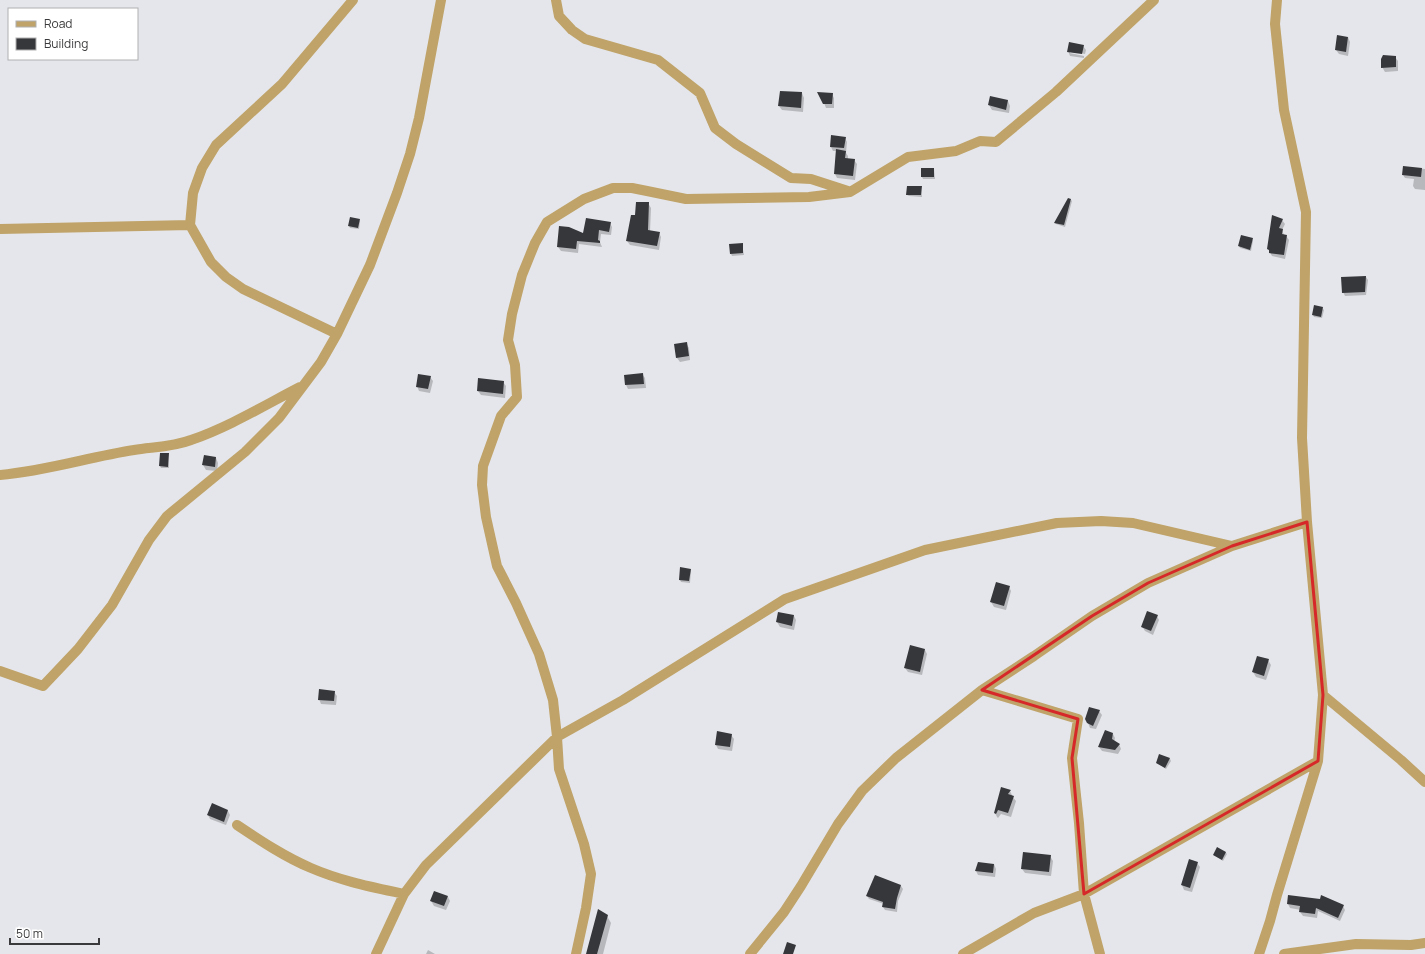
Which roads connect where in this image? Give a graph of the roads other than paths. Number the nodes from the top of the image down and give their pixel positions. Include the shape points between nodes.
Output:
1 (353, 0) edge
2 (441, 0) edge
3 (556, 0) edge
4 (1154, 0) edge
5 (1277, 0) edge
6 (850, 192) junction
7 (190, 225) junction
8 (0, 229) edge
9 (337, 334) junction
10 (303, 385) junction
11 (0, 475) edge
12 (1307, 522) junction
13 (1232, 546) junction
14 (0, 671) edge
15 (982, 690) junction
16 (1323, 695) junction
17 (558, 737) junction
18 (1318, 761) junction
19 (1425, 782) edge
20 (237, 825) dead end
21 (404, 894) junction
22 (1084, 894) junction
23 (1425, 943) edge
24 (376, 954) edge
25 (576, 954) edge
26 (750, 954) edge
27 (962, 954) edge
28 (1100, 954) edge
29 (1259, 954) edge
30 (1284, 954) edge

1 - 7 street via 282,84 216,145 202,168 193,193
2 - 9 street via 410,154 370,265
3 - 6 street via 559,16 585,39 658,60 700,93 714,128 736,144 791,178 811,179
4 - 6 street via 1056,92 996,142 980,141 956,151 908,157
5 - 12 street via 1275,24 1284,110 1306,212 1302,438
6 - 17 street via 809,197 686,199 632,188 613,188 584,199 547,222 535,243 516,294 508,340 515,365 517,397 501,416 483,466 482,485 497,566 539,654 553,700
7 - 8 street
7 - 9 street via 211,262 242,289
9 - 10 street
10 - 11 street via 190,441
10 - 14 street via 279,418 245,452 167,516 149,540 112,605 78,649 43,686
12 - 13 street
12 - 16 street
13 - 15 street via 1148,583 1092,616
13 - 17 street via 1133,523 1101,521 1056,523 925,550 785,599 623,700
15 - 22 street via 1078,719 1072,758
15 - 26 street via 896,758 862,791 838,824 784,912
16 - 18 street
16 - 19 street
17 - 21 street via 426,865
17 - 25 street via 559,769 584,844 591,874
18 - 22 street
18 - 29 street
20 - 21 street via 269,847 311,868 356,884
21 - 24 street
22 - 27 street via 1034,913
22 - 28 street
23 - 30 street via 1356,944

